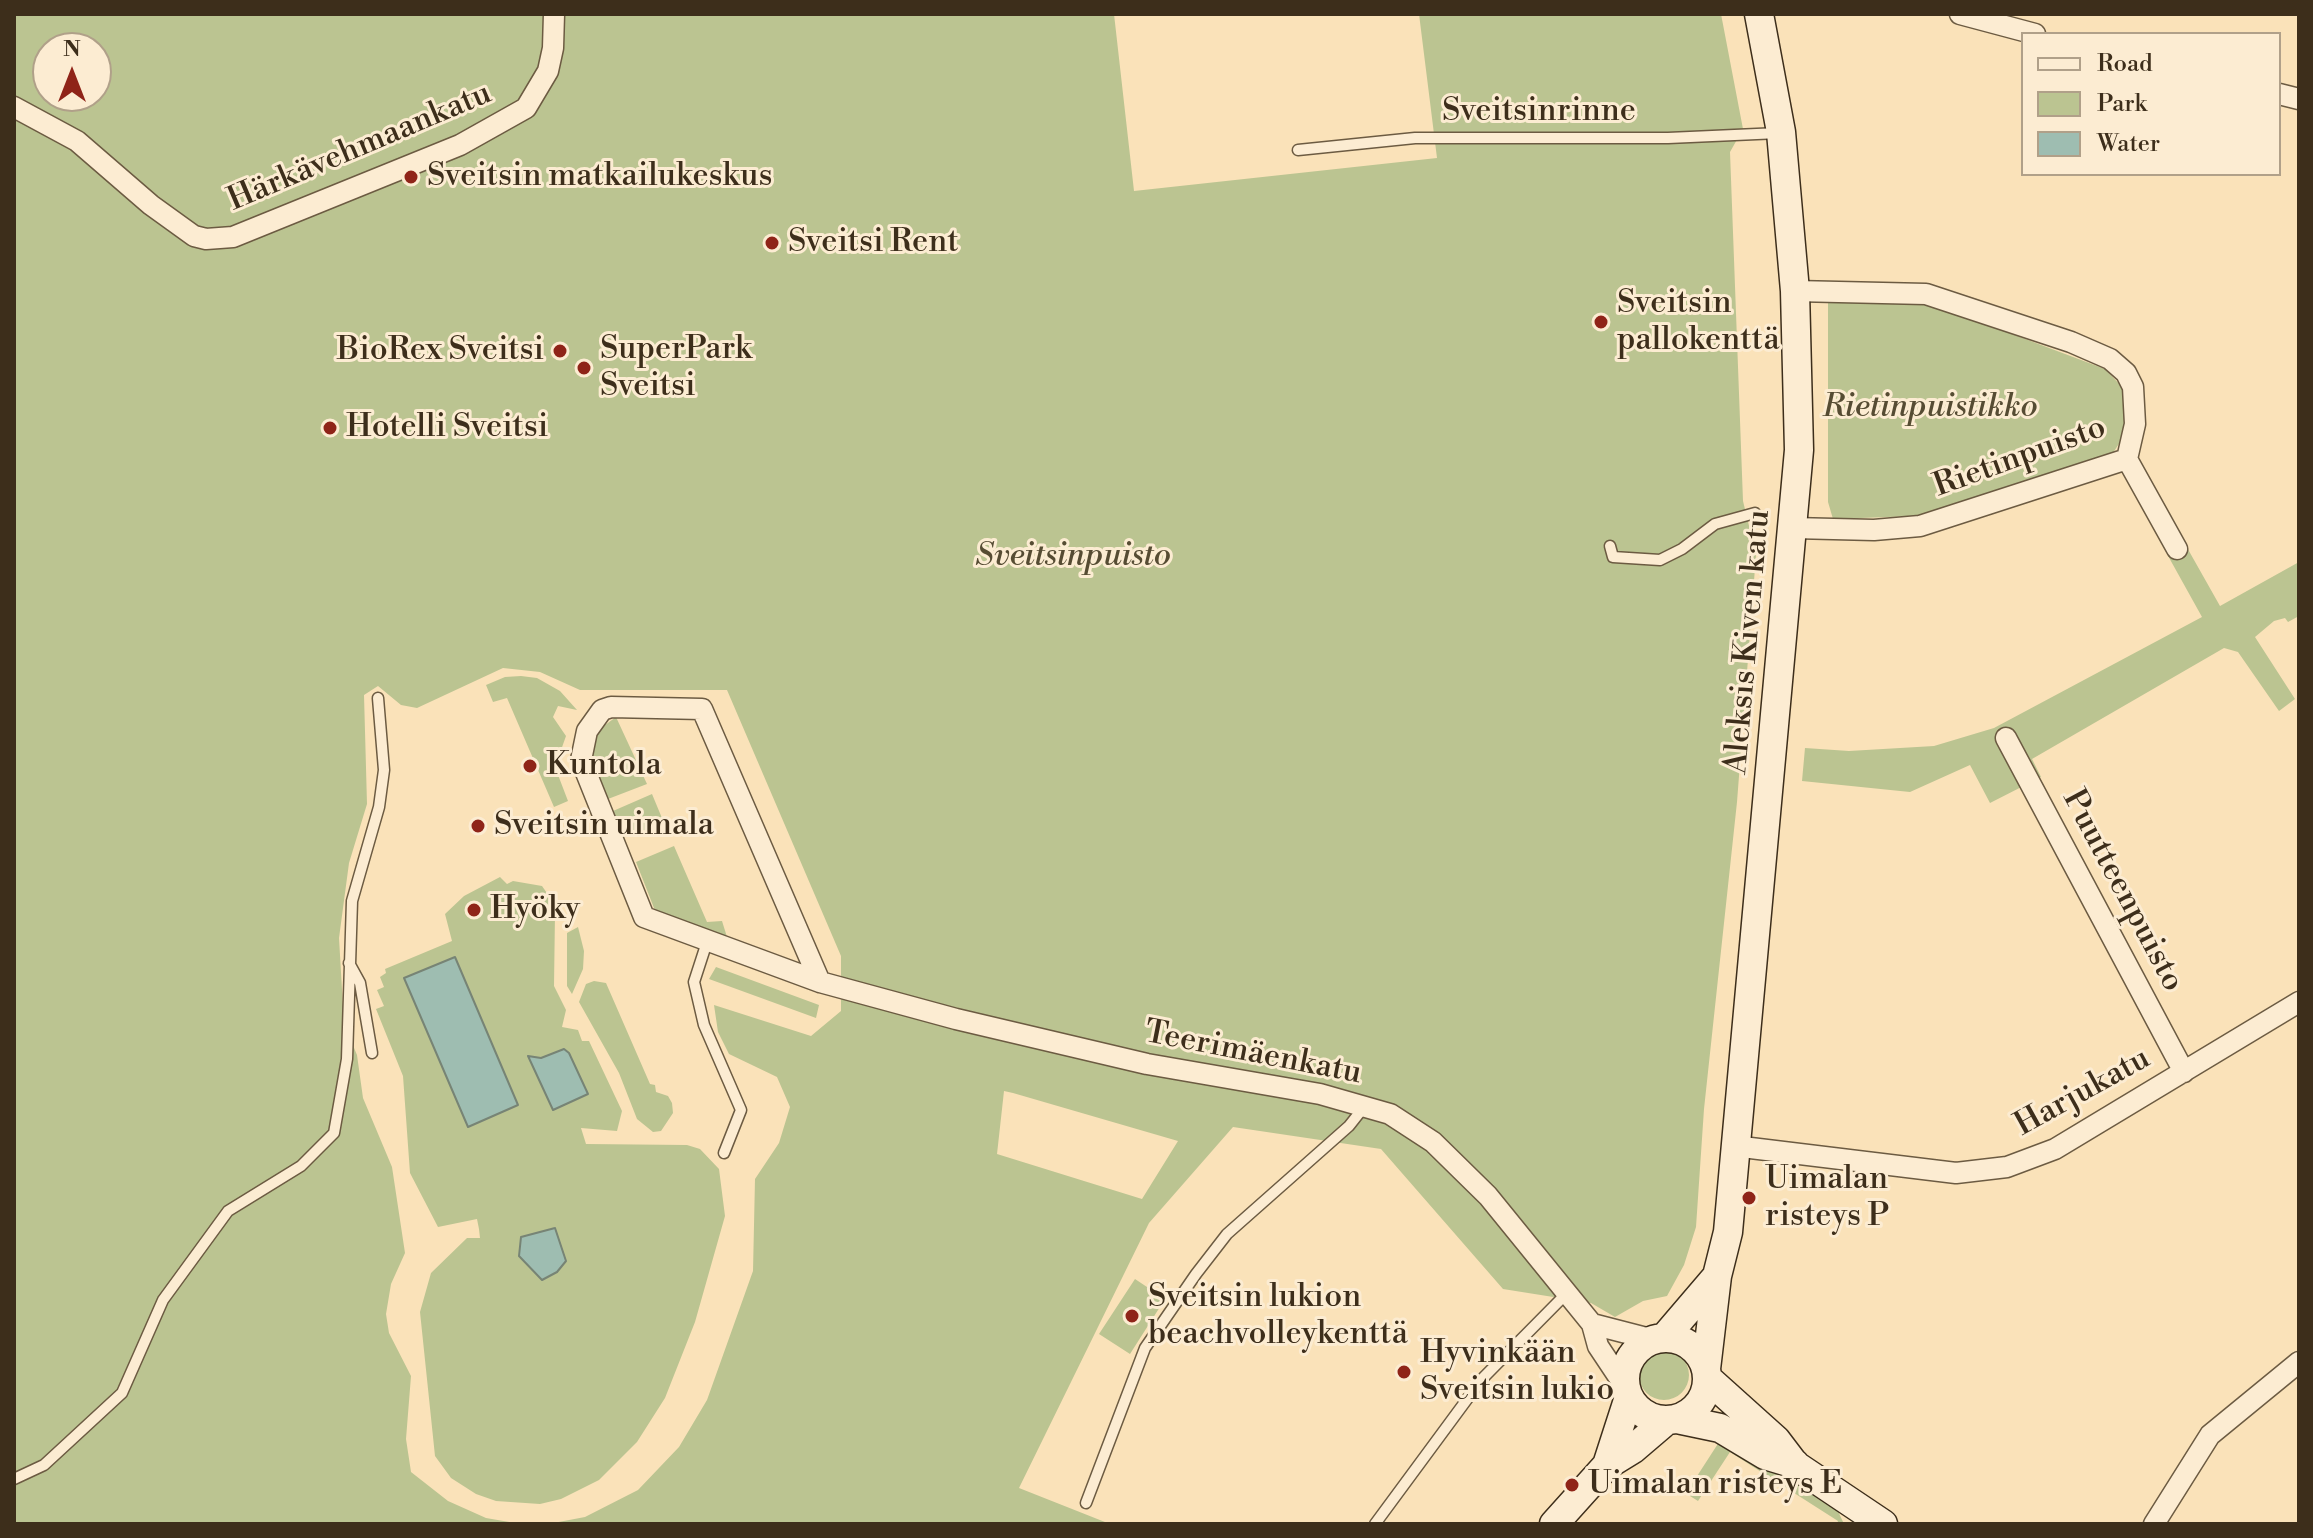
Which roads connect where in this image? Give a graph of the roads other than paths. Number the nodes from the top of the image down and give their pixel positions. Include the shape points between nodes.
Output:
1 (554, 14) edge
2 (1759, 14) edge
3 (1960, 15) edge
4 (2027, 32) edge
5 (14, 107) edge
6 (1781, 132) junction
7 (1298, 150) dead end
8 (1795, 291) junction
9 (2127, 459) junction
10 (1755, 513) dead end
11 (1793, 528) junction
12 (1610, 546) dead end
13 (2177, 549) dead end
14 (378, 698) dead end
15 (2006, 738) dead end
16 (707, 942) junction
17 (349, 962) junction
18 (820, 982) junction
19 (2299, 1002) edge
20 (372, 1053) dead end
21 (2184, 1072) junction
22 (1366, 1105) junction
23 (1734, 1146) junction
24 (724, 1153) dead end
25 (1717, 1276) junction
26 (1565, 1295) junction
27 (1592, 1324) junction
28 (1659, 1339) junction
29 (2299, 1362) edge
30 (1707, 1374) junction
31 (1628, 1392) junction
32 (1672, 1420) junction
33 (1607, 1465) junction
34 (1795, 1465) junction
35 (14, 1479) edge
36 (1086, 1503) dead end
37 (1375, 1524) edge
38 (1554, 1524) edge
39 (1883, 1524) edge
40 (2154, 1524) edge

1 - 5 street, Härkävehmaankatu via 553,48 538,92 526,108 460,145 233,237 194,236 77,141
2 - 6 street, Aleksis Kiven katu
3 - 4 street
6 - 7 lane, Sveitsinrinne via 1668,138 1415,138
6 - 8 street, Aleksis Kiven katu
8 - 9 street, Rietinpuisto via 1926,294 2110,359 2133,387 2135,424
8 - 11 street, Aleksis Kiven katu via 1799,450
9 - 11 street, Rietinpuisto via 1920,526
9 - 13 street
10 - 12 lane via 1715,524 1660,560 1613,557
11 - 23 street, Aleksis Kiven katu
14 - 17 lane via 384,770 352,901
15 - 21 street, Puutteenpuisto
16 - 18 street, Teerimäenkatu
16 - 18 street, Teerimäenkatu via 644,917 581,760 587,731 602,710 702,709
16 - 24 lane via 694,982 704,1025 741,1110
17 - 20 lane via 360,983
17 - 35 lane via 347,1059 334,1133 301,1166 228,1211 163,1300 122,1393 44,1465
18 - 22 street, Teerimäenkatu via 1147,1064
19 - 21 street, Harjukatu
21 - 23 street, Harjukatu via 2055,1149 2007,1167 1956,1173
22 - 26 street, Teerimäenkatu via 1413,1128 1460,1166
22 - 36 lane via 1227,1234 1196,1274 1145,1348
23 - 25 street, Aleksis Kiven katu via 1728,1232
25 - 28 street, Aleksis Kiven katu
25 - 30 street, Aleksis Kiven katu
26 - 27 street, Teerimäenkatu
26 - 37 lane via 1482,1379
27 - 28 street
27 - 31 street, Teerimäenkatu via 1598,1346
28 - 30 street via 1686,1343
28 - 31 street via 1634,1353 1625,1376
29 - 40 street via 2210,1435
30 - 32 street via 1699,1404
30 - 34 street
31 - 32 street via 1645,1414
31 - 33 street
32 - 33 street
32 - 34 street via 1720,1428 1765,1455
33 - 38 street
34 - 39 street

